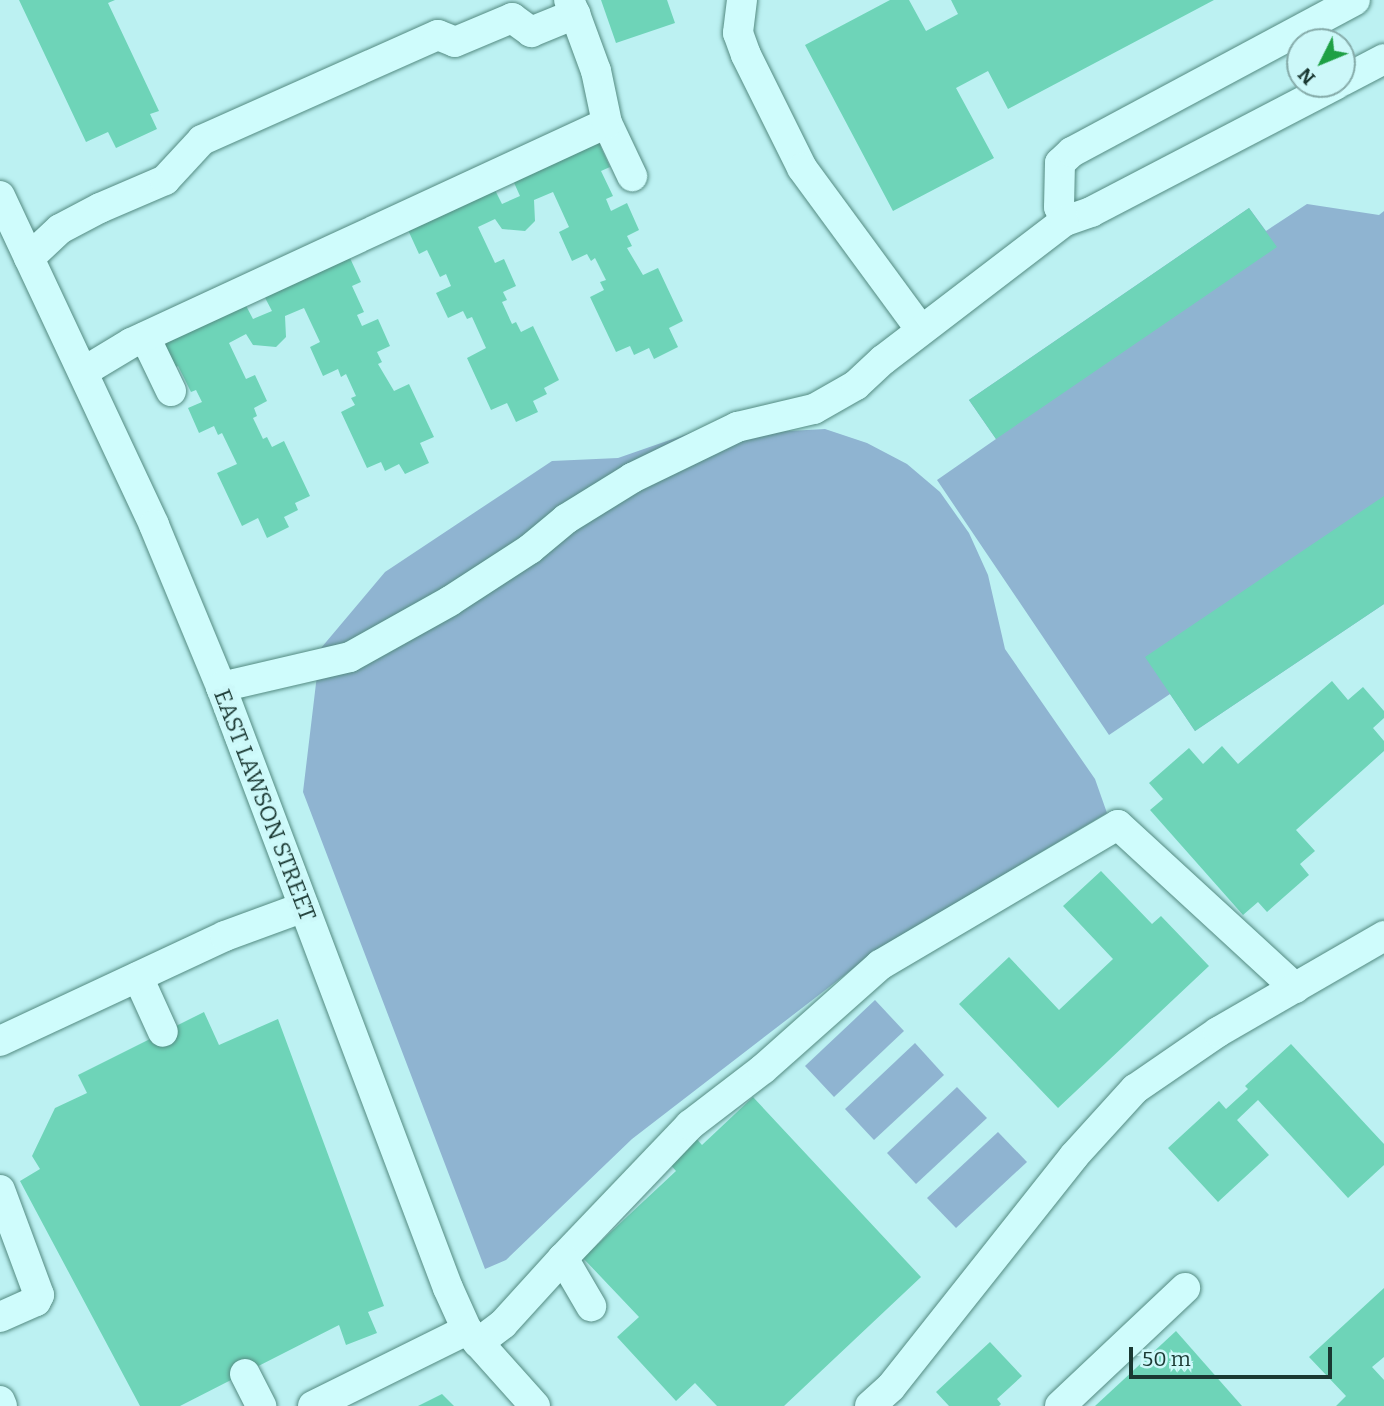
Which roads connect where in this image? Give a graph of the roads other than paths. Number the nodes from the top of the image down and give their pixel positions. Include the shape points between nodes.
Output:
1 (742, 0) edge
2 (1355, 0) edge
3 (572, 7) edge
4 (1384, 59) edge
5 (1356, 74) edge
6 (1310, 98) edge
7 (607, 123) junction
8 (632, 176) dead end
9 (0, 196) edge
10 (1065, 221) junction
11 (29, 258) junction
12 (921, 330) junction
13 (145, 337) junction
14 (83, 372) junction
15 (171, 391) dead end
16 (221, 687) junction
17 (304, 906) junction
18 (1384, 936) edge
19 (138, 977) junction
20 (1295, 988) junction
21 (163, 1032) dead end
22 (0, 1041) edge
23 (0, 1190) edge
24 (563, 1258) junction
25 (1185, 1287) dead end
26 (591, 1306) dead end
27 (0, 1317) edge
28 (472, 1337) junction
29 (245, 1374) dead end
30 (0, 1401) edge
31 (2, 1406) edge
32 (261, 1406) edge
33 (313, 1406) edge
34 (535, 1406) edge
35 (870, 1406) edge
36 (1060, 1406) edge

1 - 12 street via 738,33 802,168
2 - 10 street via 1072,152 1060,163 1059,207
3 - 7 street via 596,71
3 - 11 street via 531,32 512,18 455,42 438,35 202,140 165,180 60,229
4 - 5 street
6 - 10 street via 1091,212
7 - 8 street
7 - 13 street
9 - 11 street, EAST LAWSON STREET
10 - 12 street
11 - 14 street, EAST LAWSON STREET
12 - 16 street via 856,385 814,409 737,427 632,478 450,601 350,657
13 - 14 street
13 - 15 street
14 - 16 street, EAST LAWSON STREET via 155,525
16 - 17 street, EAST LAWSON STREET
17 - 19 street
17 - 28 street, EAST LAWSON STREET via 444,1278
18 - 20 street
19 - 21 street
19 - 22 street
20 - 24 street via 1118,825 880,965 763,1069 690,1125
20 - 35 street via 1218,1032 1135,1089 1074,1156 891,1387
23 - 27 street via 39,1295 36,1301
24 - 26 street
24 - 28 street via 503,1324
25 - 36 street
28 - 33 street
28 - 34 street, EAST LAWSON STREET
29 - 32 street
30 - 31 street

